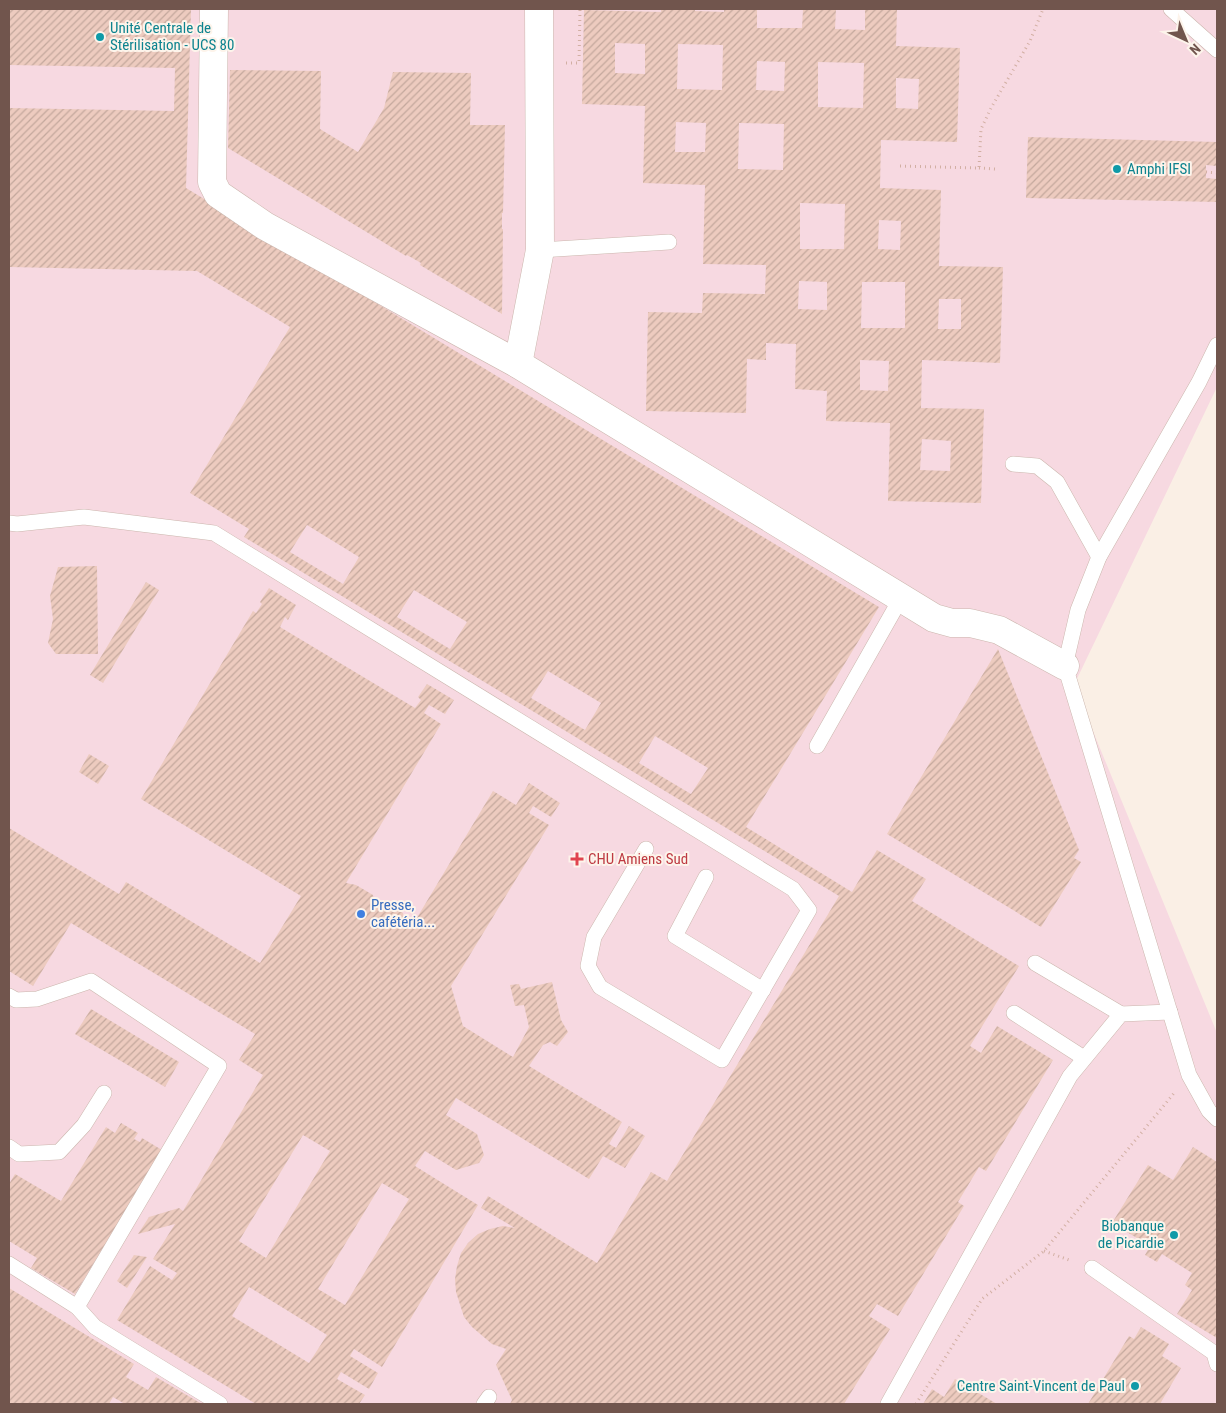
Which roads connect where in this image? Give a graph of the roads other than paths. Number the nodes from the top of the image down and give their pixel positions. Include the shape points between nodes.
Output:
1 (214, 9) edge
2 (539, 9) edge
3 (1171, 9) edge
4 (1217, 48) edge
5 (669, 242) dead end
6 (540, 250) junction
7 (1217, 345) edge
8 (518, 364) junction
9 (1012, 464) dead end
10 (9, 523) edge
11 (1098, 557) junction
12 (901, 598) junction
13 (1065, 666) junction
14 (817, 746) dead end
15 (646, 850) dead end
16 (706, 877) dead end
17 (1035, 963) dead end
18 (763, 990) junction
19 (9, 996) edge
20 (1170, 1012) junction
21 (1014, 1013) dead end
22 (1121, 1014) junction
23 (1084, 1058) junction
24 (104, 1093) dead end
25 (1217, 1119) edge
26 (9, 1148) edge
27 (9, 1264) edge
28 (1092, 1268) road end
29 (77, 1307) junction
30 (1217, 1364) edge
31 (220, 1404) edge
32 (888, 1404) edge

1 - 8 street via 212,182 218,194 266,226
2 - 6 street
3 - 4 lane
5 - 6 lane
6 - 8 street
7 - 11 lane
8 - 12 street
9 - 11 lane via 1037,466 1057,482
10 - 18 lane via 84,517 214,533 793,889 809,910
11 - 13 lane via 1078,610
12 - 13 street via 934,618 999,630
12 - 14 lane
13 - 20 lane
15 - 18 lane via 594,937 588,966 600,987 722,1060
16 - 18 lane via 675,936
17 - 22 lane
19 - 29 lane via 16,1000 37,999 91,981 219,1066
20 - 22 lane
20 - 25 lane via 1189,1075 1209,1112
21 - 23 lane
22 - 23 lane
23 - 32 lane via 1070,1076
24 - 26 lane via 84,1126 59,1152 19,1154
27 - 29 lane
28 - 30 lane via 1214,1353
29 - 31 lane via 95,1327

